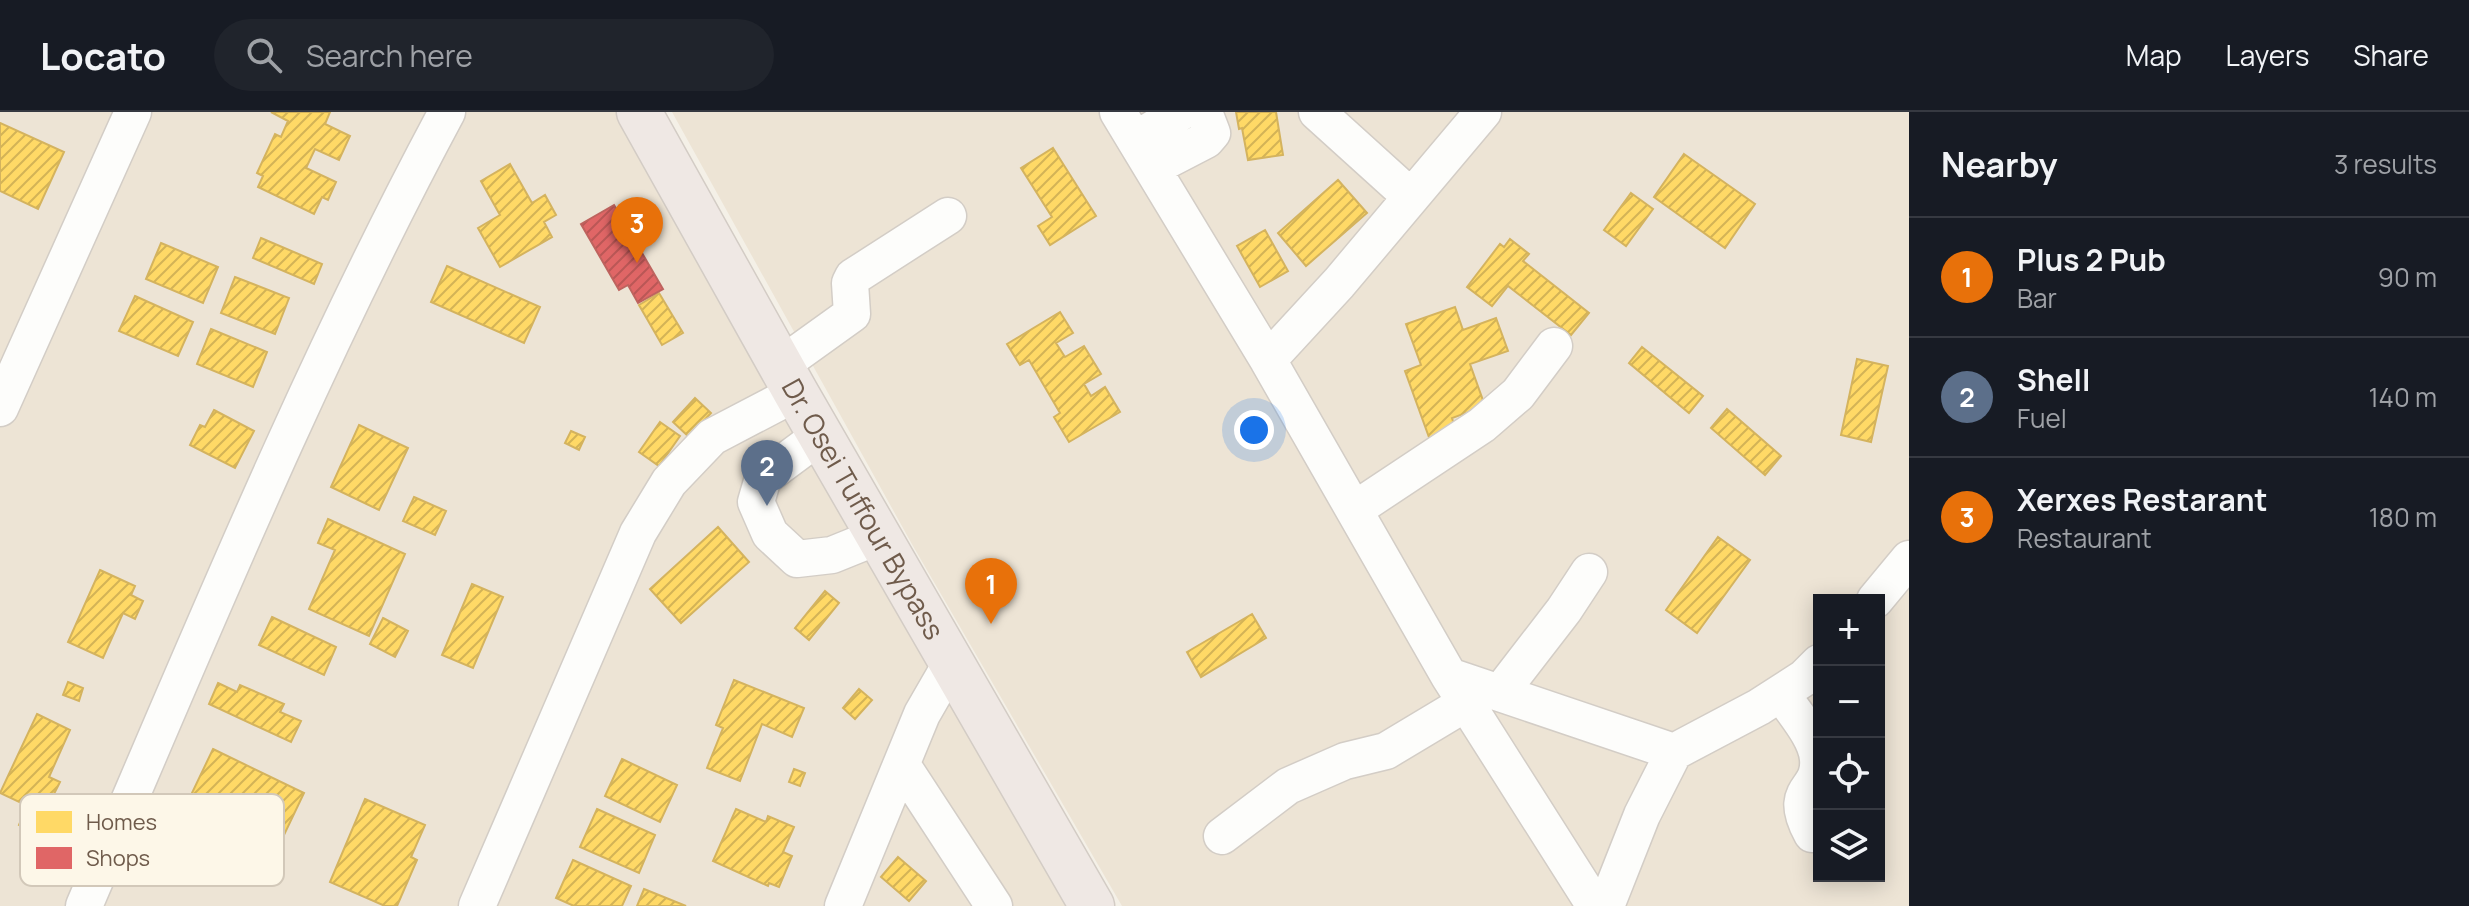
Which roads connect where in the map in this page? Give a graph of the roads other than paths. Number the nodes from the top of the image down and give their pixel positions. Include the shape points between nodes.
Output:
1 (133, 112) edge
2 (447, 112) edge
3 (639, 112) edge
4 (1181, 112) edge
5 (1204, 112) edge
6 (1317, 112) edge
7 (1483, 112) edge
8 (1135, 140) edge
9 (1411, 197) junction
10 (948, 216) dead end
11 (1554, 346) dead end
12 (1268, 360) junction
13 (789, 379) junction
14 (0, 408) edge
15 (821, 435) junction
16 (1354, 510) junction
17 (879, 536) junction
18 (1909, 559) edge
19 (1589, 572) dead end
20 (1880, 594) edge
21 (952, 662) junction
22 (1816, 666) edge
23 (1472, 691) junction
24 (1781, 693) junction
25 (1674, 752) junction
26 (902, 765) junction
27 (133, 794) edge
28 (1812, 834) dead end
29 (1222, 836) dead end
30 (93, 886) edge
31 (84, 906) edge
32 (477, 906) edge
33 (843, 906) edge
34 (994, 906) edge
35 (1092, 906) edge
36 (1595, 906) edge
37 (1606, 906) edge

1 - 14 street
2 - 27 street via 303,402
3 - 13 highway, Dr. Osei Tuffour Bypass
4 - 8 street
5 - 8 street via 1212,133 1206,140
6 - 9 street
7 - 9 street
8 - 12 street
9 - 12 street
10 - 13 street via 853,277 852,314
11 - 16 street via 1518,394 1482,425
12 - 16 street
13 - 15 highway, Dr. Osei Tuffour Bypass
13 - 32 street via 712,437 669,482 638,533
15 - 17 highway, Dr. Osei Tuffour Bypass
15 - 17 street via 763,478 756,502 770,534 797,559 832,555
16 - 23 street
17 - 21 highway, Dr. Osei Tuffour Bypass
18 - 20 street
19 - 23 street via 1564,610
21 - 26 street via 922,714
21 - 35 highway, Dr. Osei Tuffour Bypass
22 - 24 street
23 - 25 street
23 - 29 street via 1386,751 1345,761 1288,786
23 - 36 street
24 - 25 street
24 - 28 street via 1818,757 1818,769 1801,801 1801,815
25 - 37 street
26 - 33 street
26 - 34 street
30 - 31 street

